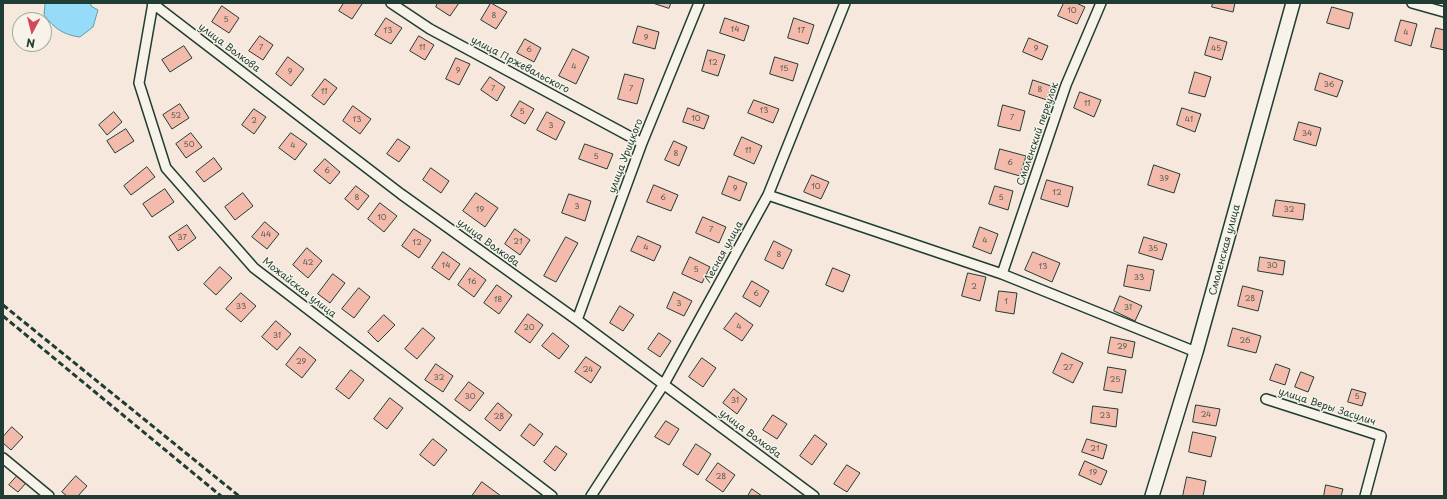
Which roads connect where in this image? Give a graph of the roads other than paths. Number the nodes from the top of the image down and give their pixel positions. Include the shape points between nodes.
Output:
1 (153, 3) edge
2 (391, 3) edge
3 (700, 3) edge
4 (845, 3) edge
5 (1101, 3) edge
6 (1293, 3) edge
7 (1412, 3) edge
8 (1444, 12) edge
9 (642, 142) junction
10 (768, 194) junction
11 (1002, 274) junction
12 (577, 320) junction
13 (1196, 352) junction
14 (664, 384) junction
15 (1266, 398) dead end
16 (3, 458) edge
17 (49, 496) edge
18 (552, 496) edge
19 (591, 496) edge
20 (814, 496) edge
21 (1152, 496) edge
22 (1365, 496) edge

1 - 12 street, улица Волкова via 401,194
1 - 18 street, Можайская улица via 139,83 166,168 254,268
2 - 9 street, улица Пржевальского via 430,29
3 - 9 street, улица Урицкого
4 - 10 street, Лесная улица
5 - 11 street, Смоленский переулок via 1066,86
6 - 13 street, Смоленская улица
7 - 8 street
9 - 12 street, улица Урицкого
10 - 11 street
10 - 14 street, Лесная улица
11 - 13 street
12 - 14 street, улица Волкова
13 - 21 street, Смоленская улица
14 - 19 street, Лесная улица
14 - 20 street, улица Волкова
15 - 22 street, улица Веры Засулич via 1381,436
16 - 17 street

